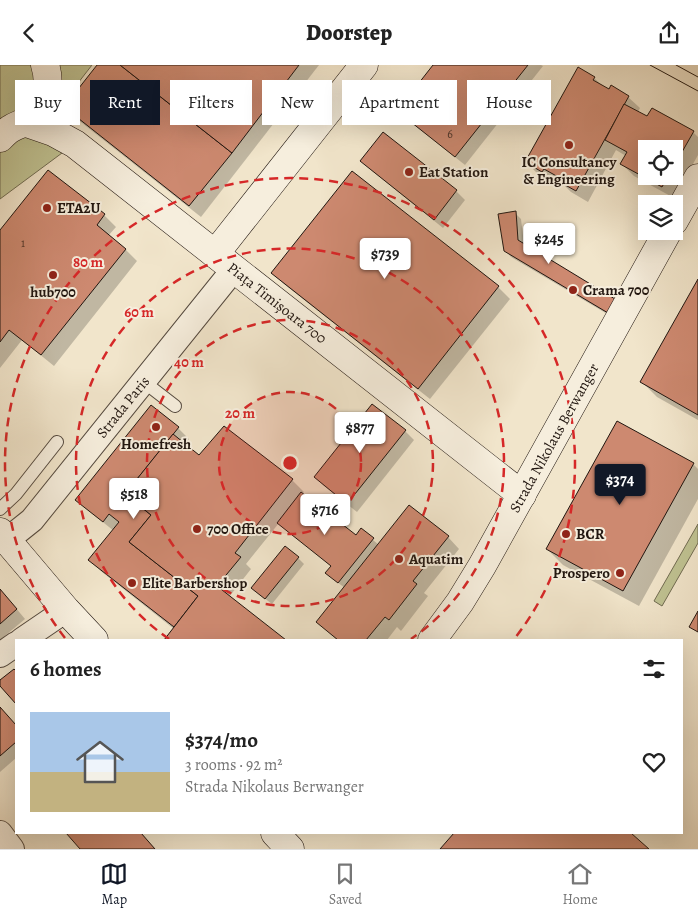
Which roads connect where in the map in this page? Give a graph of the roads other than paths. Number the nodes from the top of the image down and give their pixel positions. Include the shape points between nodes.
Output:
1 (46, 65) edge
2 (364, 65) edge
3 (9, 130) edge
4 (698, 178) edge
5 (683, 205) edge
6 (663, 240) edge
7 (225, 262) junction
8 (144, 382) junction
9 (175, 406) dead end
10 (58, 442) dead end
11 (522, 495) junction
12 (0, 509) edge
13 (3, 536) edge
14 (66, 610) junction
15 (23, 639) edge
16 (93, 639) edge
17 (433, 639) edge
18 (15, 645) edge
19 (0, 655) edge
20 (0, 833) edge
21 (12, 849) edge

1 - 3 street via 48,76 43,102 38,110
2 - 7 street, Strada Paris
3 - 7 street, Piața Timișoara 700 via 54,132 75,144
4 - 5 street
6 - 11 street, Strada Nikolaus Berwanger
7 - 8 street, Strada Paris
7 - 11 street, Piața Timișoara 700
8 - 9 lane
8 - 13 street, Strada Paris via 32,521
10 - 12 lane
11 - 17 street, Strada Nikolaus Berwanger via 472,583
13 - 14 street
14 - 15 street
14 - 16 street
18 - 19 street
20 - 21 street

